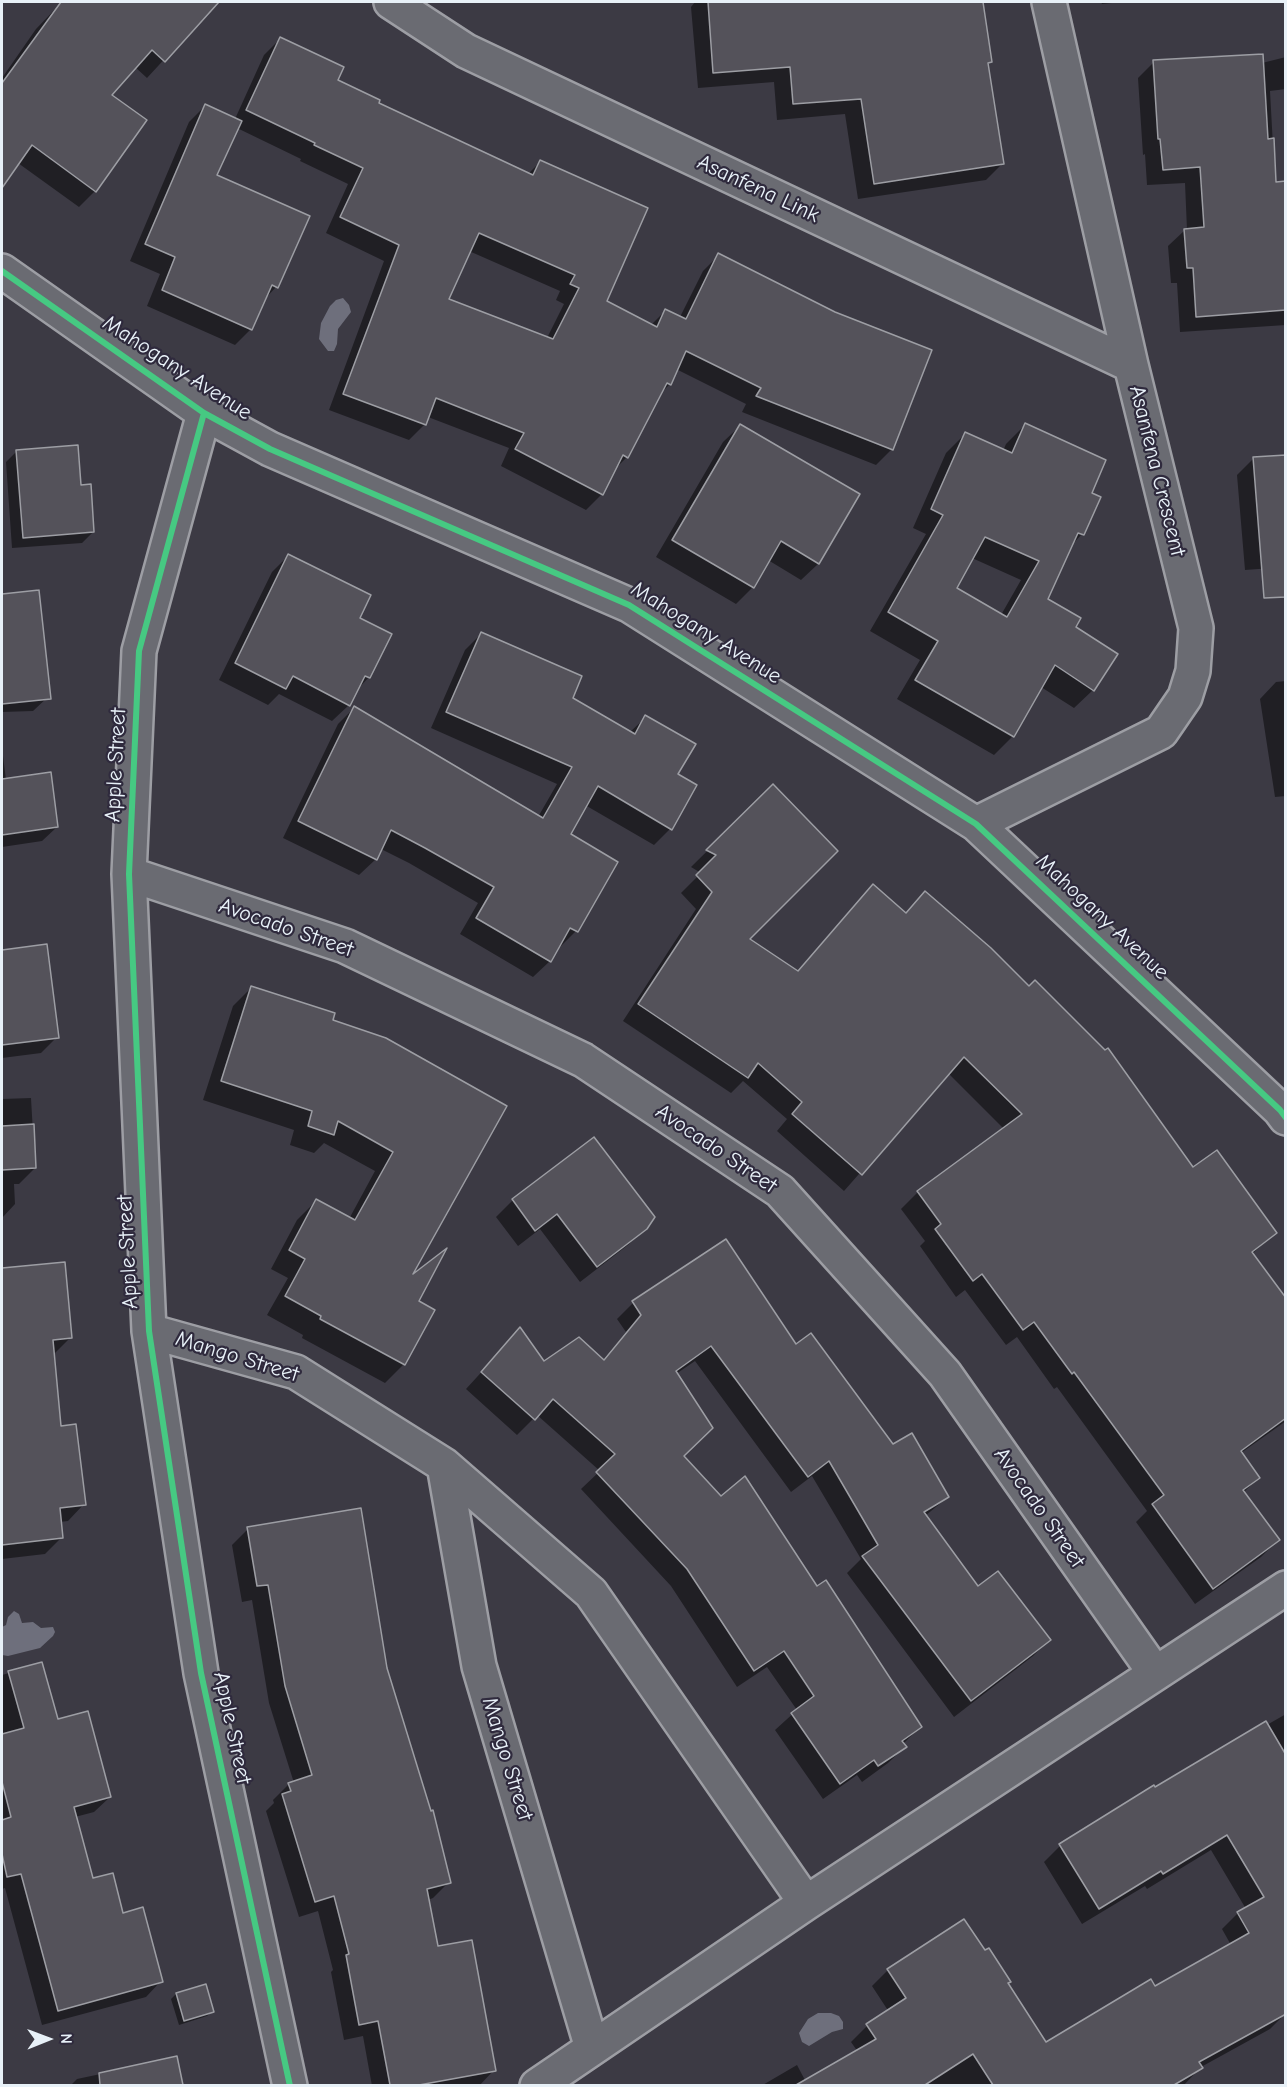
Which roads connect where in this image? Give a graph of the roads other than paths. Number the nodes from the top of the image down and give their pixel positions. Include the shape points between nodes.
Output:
1 (391, 2) edge
2 (1049, 2) edge
3 (2, 271) edge
4 (1131, 365) junction
5 (204, 413) junction
6 (976, 824) junction
7 (129, 874) junction
8 (1284, 1112) edge
9 (149, 1331) junction
10 (444, 1465) junction
11 (1286, 1588) edge
12 (1155, 1673) junction
13 (806, 1903) junction
14 (592, 2048) junction
15 (290, 2085) edge
16 (537, 2085) edge

1 - 4 street, Asanfena Link via 466,51
2 - 4 street, Asanfena Crescent
3 - 5 street, Mahogany Avenue
4 - 6 street, Asanfena Crescent via 1196,628 1193,670 1185,697 1161,732
5 - 6 street, Mahogany Avenue via 270,449 629,604
5 - 7 street, Apple Street via 139,651
6 - 8 street, Mahogany Avenue
7 - 9 street, Apple Street
7 - 12 street, Avocado Street via 345,946 583,1060 780,1191 945,1374
9 - 10 street, Mango Street via 296,1372
9 - 15 street, Apple Street via 201,1673
10 - 13 street, Mango Street via 591,1593
10 - 14 street, Mango Street via 479,1666
11 - 12 street
12 - 13 street
13 - 14 street
14 - 16 street

